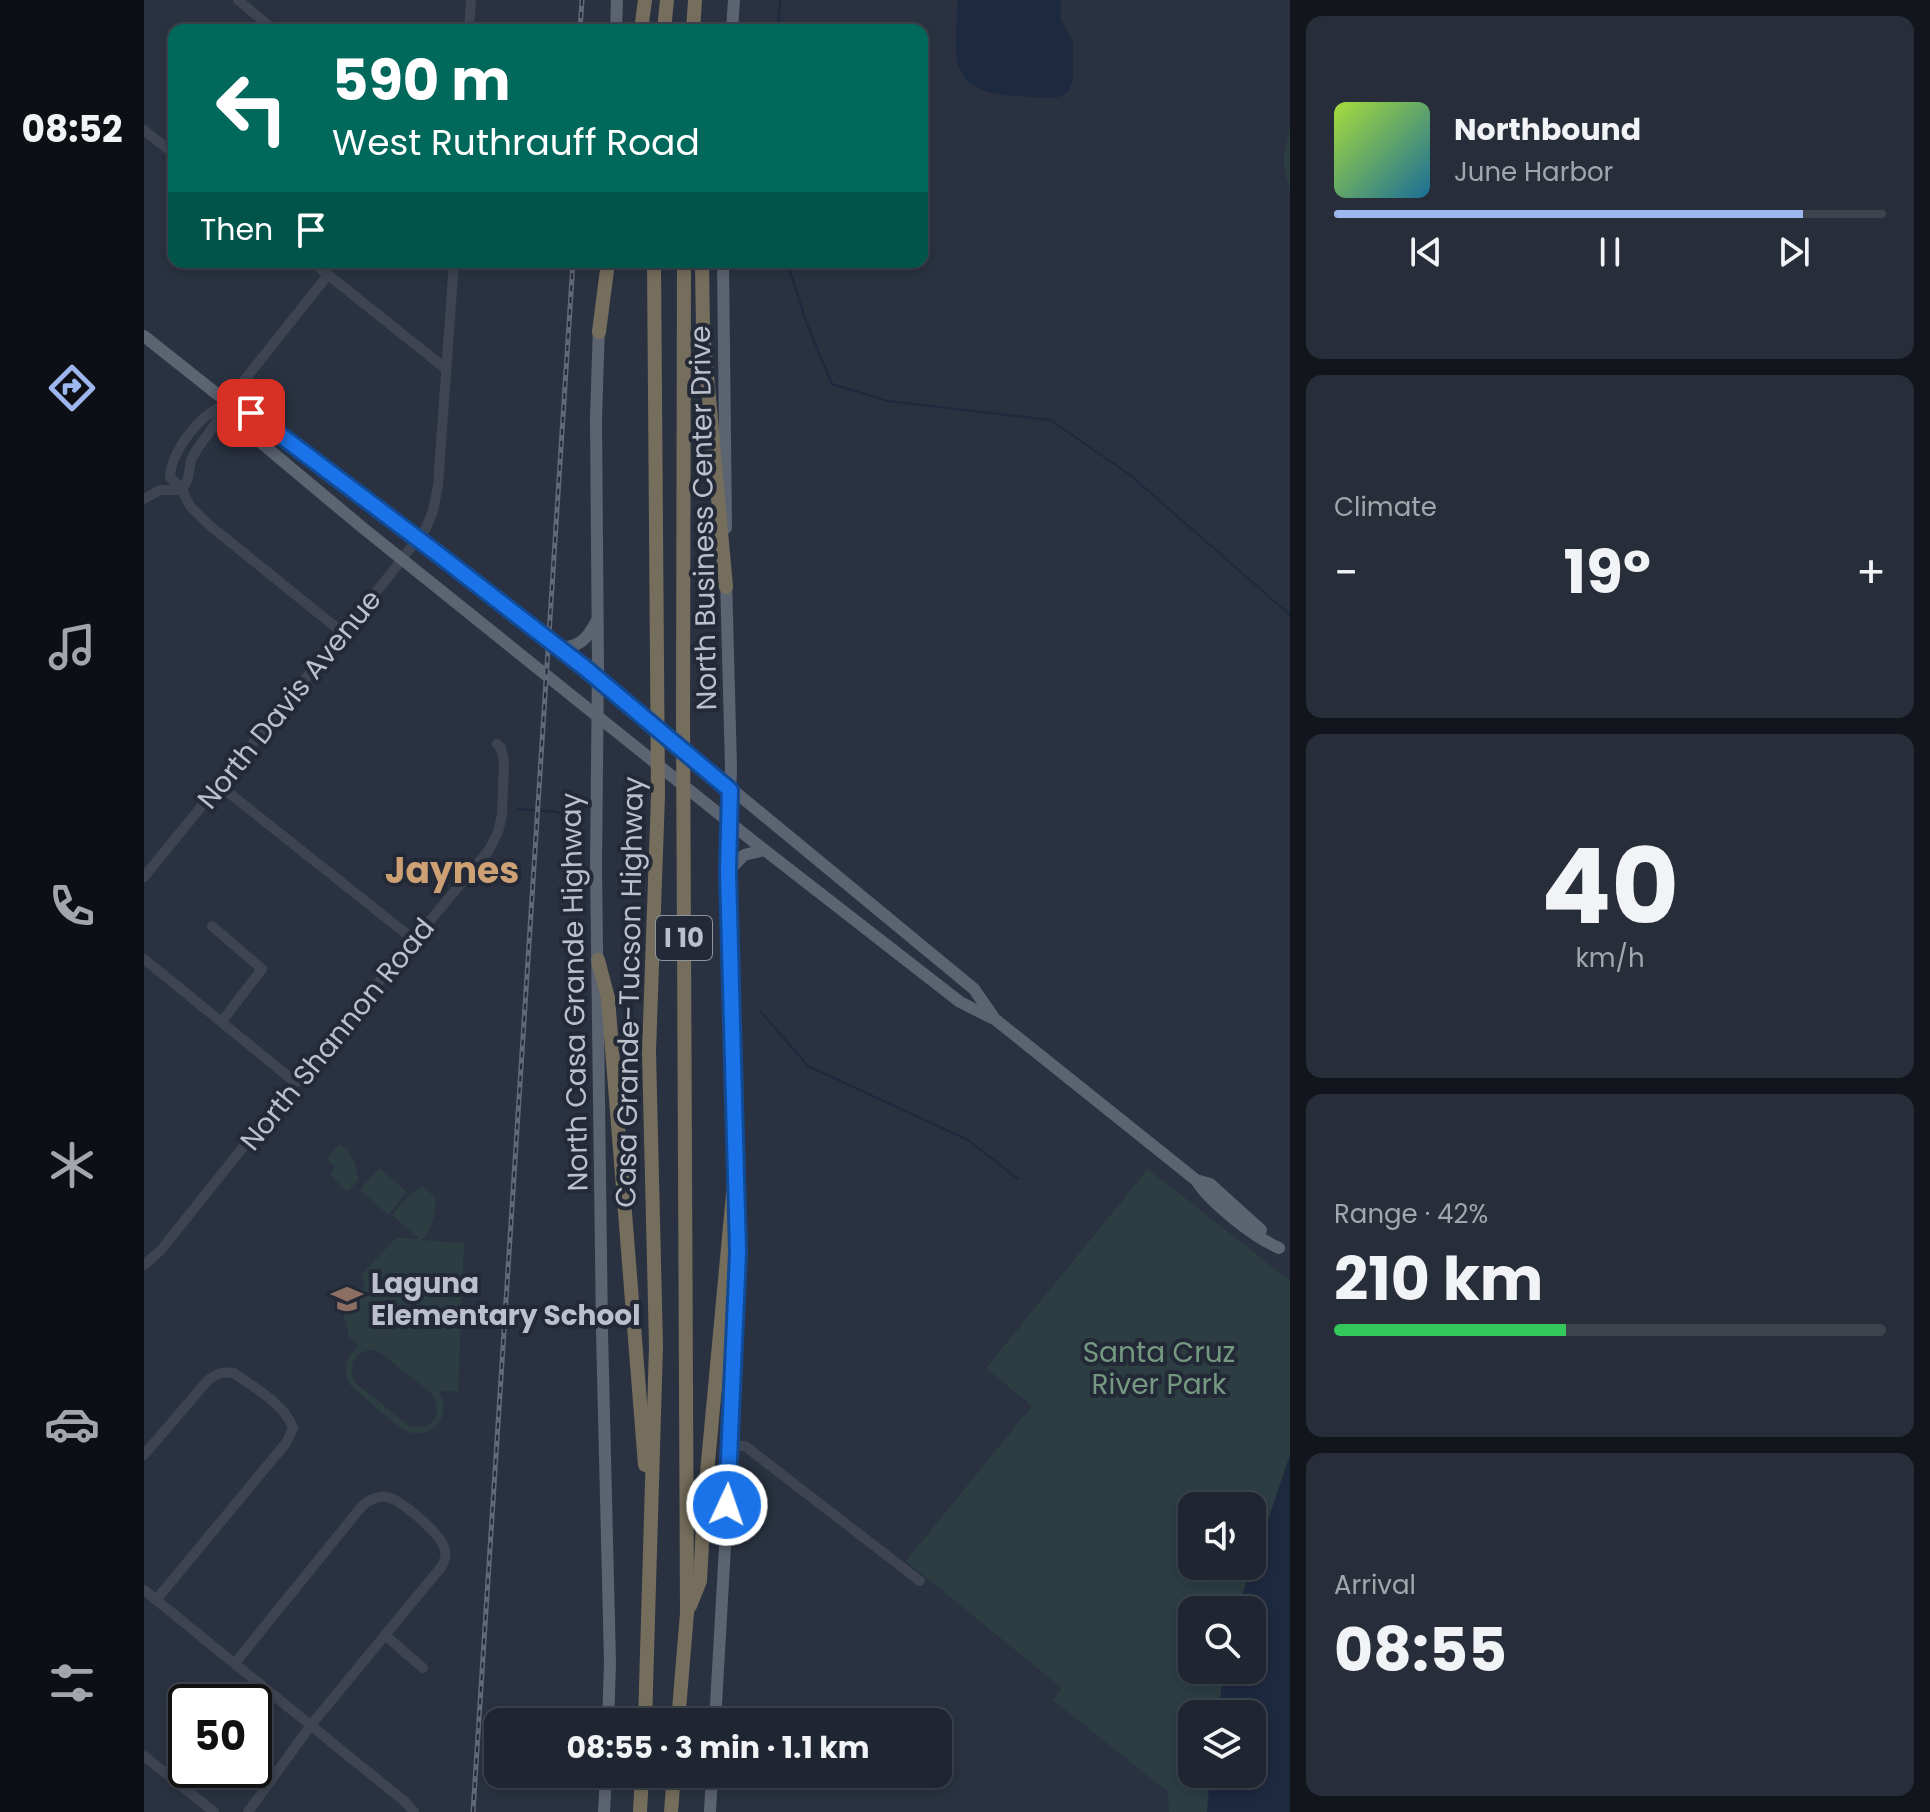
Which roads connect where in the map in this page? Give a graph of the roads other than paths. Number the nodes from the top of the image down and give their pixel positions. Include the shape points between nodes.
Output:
1 (238, 0) edge
2 (471, 0) edge
3 (617, 0) edge
4 (645, 0) edge
5 (667, 0) edge
6 (697, 0) edge
7 (734, 0) edge
8 (267, 24) edge
9 (469, 24) edge
10 (616, 24) edge
11 (642, 24) edge
12 (665, 24) edge
13 (696, 24) edge
14 (732, 24) edge
15 (144, 130) edge
16 (168, 149) edge
17 (319, 268) edge
18 (454, 268) edge
19 (604, 268) edge
20 (654, 268) edge
21 (684, 268) edge
22 (702, 268) edge
23 (723, 268) edge
24 (328, 275) junction
25 (599, 332) joint
26 (144, 336) edge
27 (446, 369) junction
28 (227, 402) junction
29 (182, 490) junction
30 (144, 499) edge
31 (726, 587) junction
32 (596, 622) junction
33 (343, 633) junction
34 (565, 651) junction
35 (597, 679) junction
36 (596, 714) junction
37 (497, 744) dead end
38 (219, 785) junction
39 (730, 790) junction
40 (728, 821) junction
41 (764, 850) junction
42 (728, 872) junction
43 (145, 873) edge
44 (212, 926) dead end
45 (414, 940) junction
46 (144, 959) edge
47 (598, 960) junction
48 (996, 1020) junction
49 (222, 1021) junction
50 (295, 1082) junction
51 (735, 1173) junction
52 (1290, 1256) edge
53 (144, 1265) edge
54 (731, 1445) junction
55 (144, 1455) edge
56 (651, 1523) junction
57 (920, 1581) dead end
58 (144, 1590) edge
59 (156, 1600) junction
60 (687, 1613) junction
61 (385, 1635) junction
62 (235, 1663) junction
63 (423, 1668) dead end
64 (608, 1708) edge
65 (645, 1708) edge
66 (679, 1708) edge
67 (716, 1708) edge
68 (311, 1725) junction
69 (144, 1756) edge
70 (605, 1788) edge
71 (641, 1788) edge
72 (673, 1788) edge
73 (711, 1788) edge
74 (214, 1812) edge
75 (248, 1812) edge
76 (414, 1812) edge
77 (604, 1812) edge
78 (640, 1812) edge
79 (671, 1812) edge
80 (710, 1812) edge

1 - 8 street
2 - 9 street
3 - 10 main road
4 - 11 highway
5 - 12 highway
6 - 13 highway
7 - 14 main road
15 - 16 street
17 - 24 street
18 - 27 street
19 - 25 highway
20 - 56 highway, Casa Grande-Tucson Highway / I 10 via 658,795 649,1052 656,1346
21 - 60 highway, Casa Grande-Tucson Highway / I 10
22 - 31 highway
23 - 31 main road, North Business Center Drive
24 - 27 street
24 - 28 street
25 - 32 main road, North Casa Grande Highway
26 - 28 main road
27 - 33 street, North Davis Avenue via 438,485 430,519
28 - 29 street via 191,460
28 - 29 street via 204,418 174,457 170,477
28 - 34 main road via 251,413
28 - 36 main road via 242,427
29 - 30 street via 160,490
29 - 33 street via 209,525
31 - 39 main road, North Business Center Drive
32 - 34 main road via 581,643
32 - 35 main road, North Casa Grande Highway
33 - 38 street, North Davis Avenue
34 - 35 main road
35 - 36 main road, North Casa Grande Highway
35 - 39 main road
36 - 40 main road
36 - 47 main road, North Casa Grande Highway
37 - 45 street, North Shannon Road via 504,761 498,832
38 - 43 street, North Davis Avenue
38 - 45 street
39 - 40 main road, North Business Center Drive
39 - 48 main road via 974,989
40 - 41 main road
40 - 42 main road
41 - 42 main road via 744,855
41 - 48 main road via 960,1002
42 - 51 main road
44 - 49 street via 262,969
45 - 50 street, North Shannon Road
46 - 49 street
47 - 56 highway via 608,998
47 - 64 main road, North Casa Grande Highway
48 - 52 main road via 1196,1180 1218,1205
49 - 50 street
50 - 53 street, North Shannon Road
51 - 54 main road via 738,1252
51 - 60 highway via 700,1581
54 - 57 street via 745,1446
54 - 67 main road
55 - 59 street via 208,1380 227,1372 280,1408 293,1428
56 - 65 highway, Casa Grande-Tucson Highway / I 10
58 - 59 street
59 - 62 street
60 - 66 highway, Casa Grande-Tucson Highway / I 10
61 - 62 street via 442,1566 446,1554 433,1531 383,1496 362,1506
61 - 63 street
61 - 68 street
62 - 68 street
68 - 75 street
68 - 76 street
69 - 74 street
70 - 77 main road
71 - 78 highway
72 - 79 highway
73 - 80 main road

